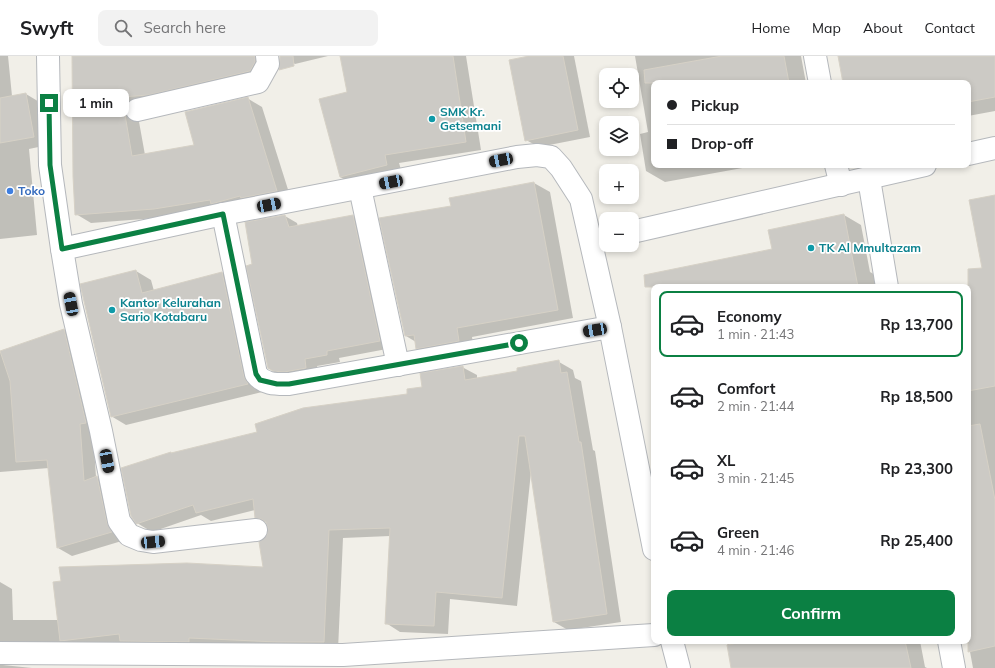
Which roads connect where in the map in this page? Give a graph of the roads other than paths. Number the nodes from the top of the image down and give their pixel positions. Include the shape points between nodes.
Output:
1 (48, 56) edge
2 (267, 56) edge
3 (815, 56) edge
4 (819, 80) edge
5 (137, 110) dead end
6 (995, 148) edge
7 (971, 153) edge
8 (913, 168) edge
9 (838, 175) edge
10 (868, 179) junction
11 (360, 188) junction
12 (223, 214) junction
13 (639, 230) edge
14 (598, 239) edge
15 (62, 249) junction
16 (886, 284) edge
17 (610, 327) junction
18 (398, 365) junction
19 (256, 530) dead end
20 (651, 534) edge
21 (651, 635) edge
22 (673, 644) edge
23 (950, 644) edge
24 (0, 653) edge
25 (678, 668) edge
26 (954, 668) edge

1 - 15 street via 50,165
2 - 5 street via 268,64 258,82
3 - 4 street
6 - 7 street
8 - 10 street
9 - 10 street
9 - 13 street
10 - 16 street
11 - 12 street
11 - 14 street via 537,154 550,157 561,168 581,199
11 - 18 street
12 - 15 street
12 - 18 street via 256,374 260,380 273,384 289,384
14 - 17 street
15 - 19 street via 71,304 119,521 129,535 153,542
17 - 18 street
17 - 20 street
21 - 24 street via 343,655
22 - 25 street
23 - 26 street

